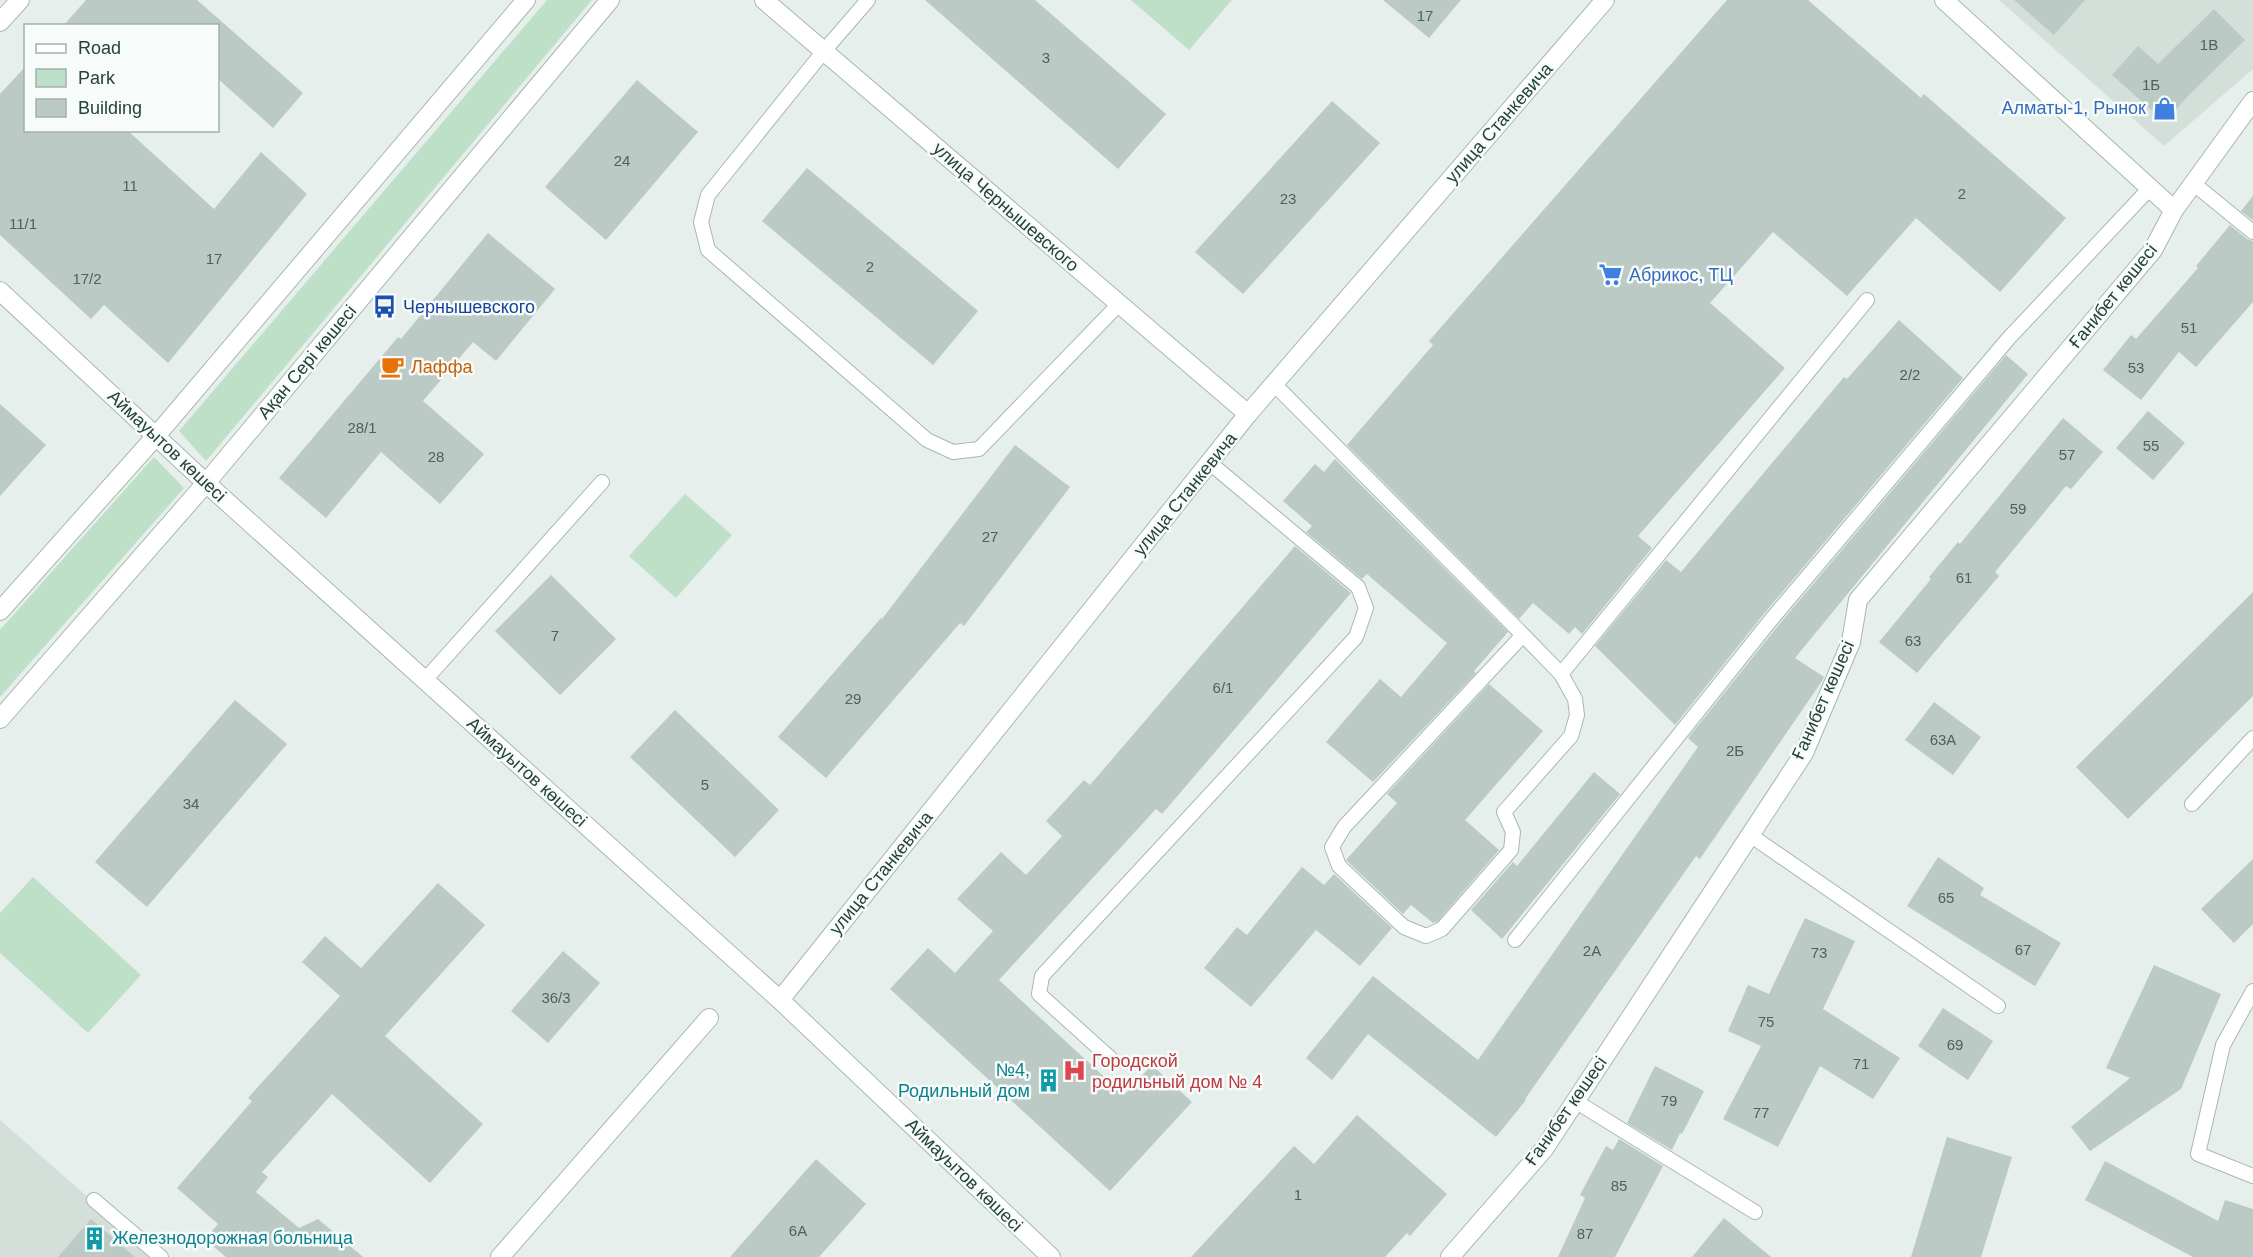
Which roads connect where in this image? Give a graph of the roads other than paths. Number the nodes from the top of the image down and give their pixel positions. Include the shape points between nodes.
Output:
1 (20, 0) edge
2 (526, 0) edge
3 (610, 0) edge
4 (764, 0) edge
5 (868, 0) edge
6 (1605, 0) edge
7 (1944, 0) edge
8 (0, 22) edge
9 (824, 51) junction
10 (2253, 101) edge
11 (2194, 184) junction
12 (2150, 188) junction
13 (2174, 210) junction
14 (2253, 232) edge
15 (0, 291) edge
16 (1867, 300) dead end
17 (1119, 303) junction
18 (1274, 384) junction
19 (1248, 414) junction
20 (156, 436) junction
21 (1210, 463) junction
22 (602, 482) dead end
23 (206, 483) junction
24 (0, 611) edge
25 (1523, 635) junction
26 (1561, 674) junction
27 (425, 680) junction
28 (0, 719) edge
29 (2253, 738) edge
30 (2192, 804) dead end
31 (1750, 835) junction
32 (1515, 940) dead end
33 (2253, 991) edge
34 (780, 1000) junction
35 (1998, 1006) dead end
36 (709, 1018) dead end
37 (1110, 1058) dead end
38 (1575, 1101) junction
39 (2253, 1176) edge
40 (94, 1200) dead end
41 (1755, 1212) dead end
42 (161, 1257) edge
43 (500, 1257) edge
44 (1051, 1257) edge
45 (1450, 1257) edge

1 - 8 street
2 - 20 street
3 - 23 street, Ақан Сері көшесі
4 - 9 street, улица Чернышевского
5 - 9 lane
6 - 18 street, улица Станкевича
7 - 12 street
9 - 17 street, улица Чернышевского
9 - 17 lane via 708,195 701,222 708,250 927,440 954,452 979,449
10 - 11 street, Ғанибет көшесі
11 - 13 street, Ғанибет көшесі
11 - 14 lane
12 - 13 street
12 - 32 lane via 2008,339 1770,621
13 - 31 street, Ғанибет көшесі via 2153,250 1858,600 1851,642 1804,753
15 - 20 street, Аймауытов көшесі
16 - 26 lane
17 - 19 street, улица Чернышевского
18 - 19 street, улица Станкевича
18 - 25 lane
19 - 21 street, улица Станкевича
20 - 23 street, Аймауытов көшесі
20 - 24 street
21 - 34 street, улица Станкевича
21 - 37 lane via 1358,587 1366,608 1356,637 1042,976 1039,994
22 - 27 lane
23 - 27 street, Аймауытов көшесі
23 - 28 street, Ақан Сері көшесі
25 - 26 lane
25 - 26 lane via 1344,827 1332,847 1339,866 1404,927 1426,936 1442,929 1511,850 1513,832 1504,812 1571,736 1577,716 1575,699
27 - 34 street, Аймауытов көшесі
29 - 30 lane
31 - 35 lane
31 - 38 street, Ғанибет көшесі
33 - 39 lane via 2223,1045 2198,1154
34 - 44 street, Аймауытов көшесі
36 - 43 street
38 - 41 lane
38 - 45 street, Ғанибет көшесі via 1544,1149
40 - 42 lane

